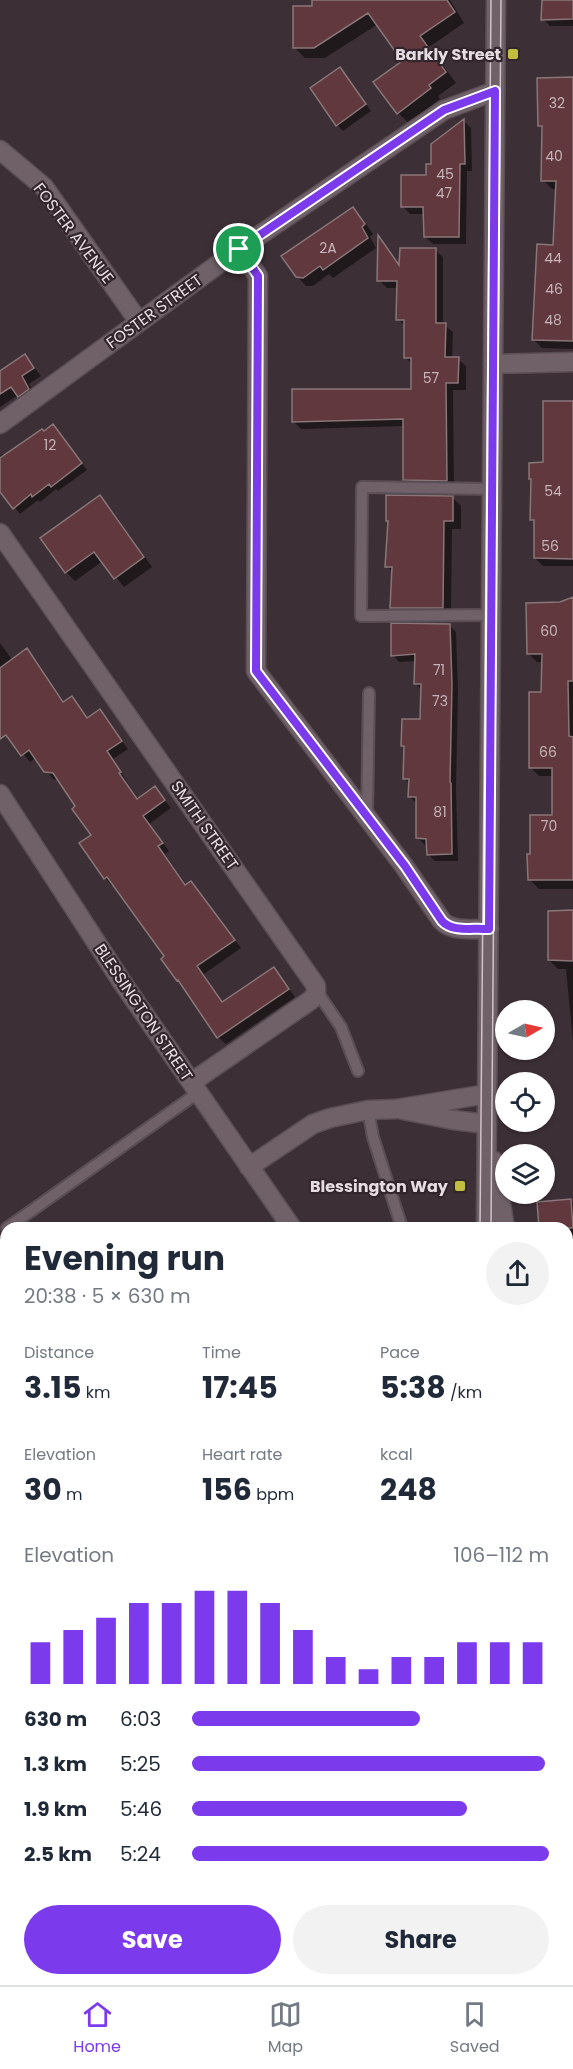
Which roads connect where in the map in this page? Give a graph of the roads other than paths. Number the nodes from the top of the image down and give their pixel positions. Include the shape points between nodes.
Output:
1 (496, 0) edge
2 (495, 91) junction
3 (0, 150) edge
4 (239, 249) junction
5 (139, 322) junction
6 (573, 362) edge
7 (493, 363) junction
8 (0, 424) edge
9 (492, 489) junction
10 (0, 533) edge
11 (490, 615) junction
12 (369, 693) dead end
13 (2, 799) edge
14 (367, 816) junction
15 (489, 929) junction
16 (316, 990) junction
17 (357, 1071) dead end
18 (196, 1087) junction
19 (486, 1094) junction
20 (396, 1109) junction
21 (368, 1110) junction
22 (487, 1124) junction
23 (249, 1167) junction
24 (16, 1222) edge
25 (284, 1222) edge
26 (400, 1222) edge
27 (486, 1222) edge
28 (505, 1222) edge

1 - 2 street
2 - 4 street, FOSTER STREET via 444,110
2 - 7 street
3 - 5 street, FOSTER AVENUE via 44,187
4 - 5 street, FOSTER STREET
4 - 14 street via 258,276 256,671
5 - 8 street, FOSTER STREET
6 - 7 street
7 - 9 street
9 - 11 street
9 - 11 lane via 362,488 361,616
10 - 16 street, SMITH STREET via 297,957
11 - 15 street
12 - 14 lane
13 - 18 street, BLESSINGTON STREET
14 - 15 street via 446,926
15 - 19 street
16 - 17 lane via 341,1027
16 - 18 street via 311,1000
18 - 23 street, BLESSINGTON STREET
18 - 24 lane
19 - 20 street
19 - 22 street
20 - 21 street
20 - 22 street
21 - 23 street via 314,1124
21 - 26 lane
22 - 27 street
22 - 28 street
23 - 25 street, BLESSINGTON STREET

